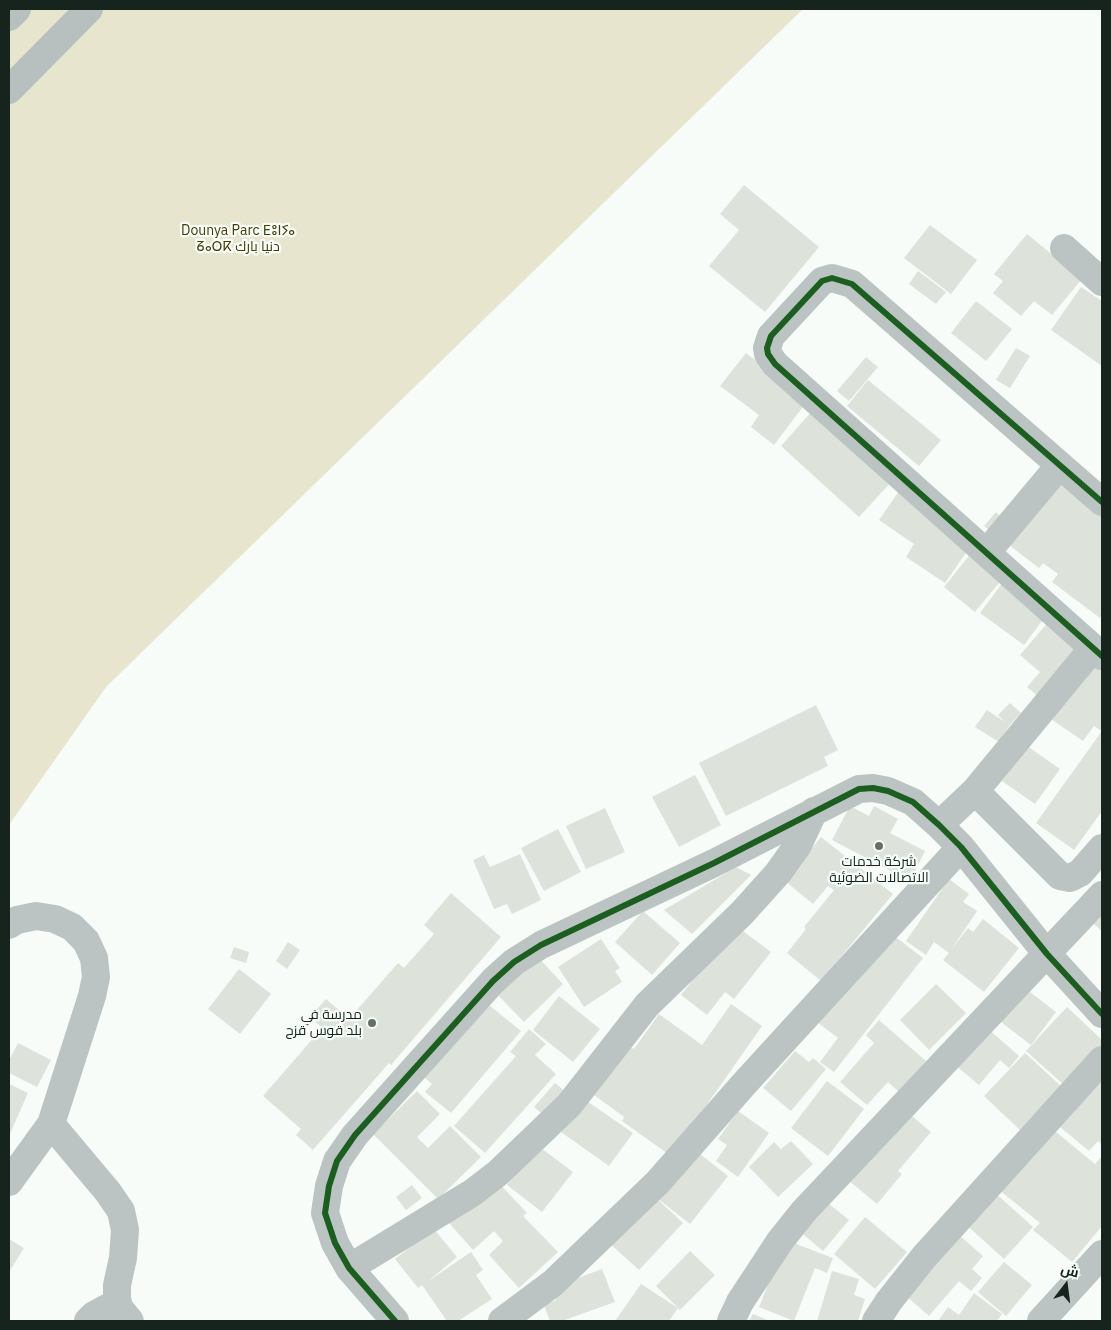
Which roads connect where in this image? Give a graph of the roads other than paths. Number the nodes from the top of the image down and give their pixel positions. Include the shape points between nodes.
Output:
1 (17, 9) edge
2 (89, 9) edge
3 (9, 16) edge
4 (9, 90) edge
5 (1064, 248) dead end
6 (1102, 282) edge
7 (1060, 466) junction
8 (1102, 502) edge
9 (987, 552) junction
10 (1098, 652) edge
11 (975, 791) junction
12 (814, 811) junction
13 (939, 825) junction
14 (961, 847) junction
15 (1102, 848) edge
16 (1102, 895) edge
17 (9, 925) edge
18 (1047, 954) junction
19 (1102, 1014) edge
20 (1102, 1060) edge
21 (51, 1124) junction
22 (9, 1182) edge
23 (1102, 1254) edge
24 (349, 1268) junction
25 (736, 1311) edge
26 (124, 1312) edge
27 (382, 1316) edge
28 (88, 1321) edge
29 (502, 1321) edge
30 (718, 1321) edge
31 (876, 1321) edge
32 (1041, 1321) edge

1 - 3 highway
2 - 4 highway
5 - 6 street
7 - 8 street
7 - 9 street
7 - 9 street via 852,284 837,279 822,281 774,331 767,348 775,364
9 - 10 street
10 - 11 street
11 - 13 street
11 - 15 street via 1060,876 1070,878 1080,873
12 - 13 street via 859,789 874,788 913,802
12 - 24 street via 798,844 778,873 742,913 647,1005 569,1105 498,1173 472,1193
12 - 24 street via 714,863 541,945 514,962 493,981 355,1135 337,1161 328,1186 325,1213 334,1243
13 - 14 street
14 - 18 street
14 - 29 street via 658,1182 553,1283
16 - 18 street
17 - 21 street via 36,916 55,918 72,927 86,941 94,958 96,977 92,996
18 - 19 street
18 - 25 street via 804,1211 780,1241
20 - 31 street via 924,1257
21 - 22 street
21 - 26 street via 122,1211 125,1230 117,1285
23 - 32 street
24 - 27 street
25 - 30 street
26 - 28 street via 94,1315

